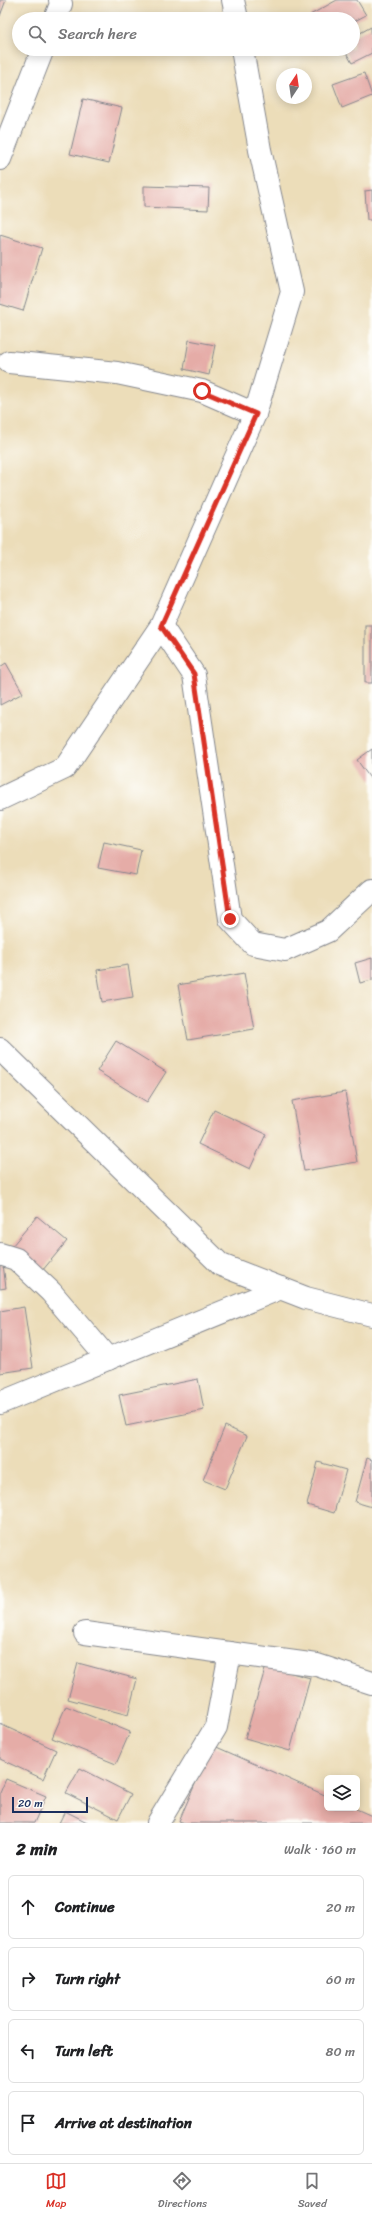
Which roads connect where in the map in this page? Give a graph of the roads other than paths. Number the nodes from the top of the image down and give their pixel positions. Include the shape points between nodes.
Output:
1 (60, 0) edge
2 (233, 0) edge
3 (58, 12) edge
4 (236, 12) edge
5 (40, 56) edge
6 (243, 56) edge
7 (0, 159) edge
8 (9, 362) dead end
9 (256, 414) junction
10 (161, 626) junction
11 (0, 799) edge
12 (372, 890) edge
13 (0, 1049) edge
14 (0, 1254) edge
15 (281, 1288) junction
16 (372, 1315) edge
17 (108, 1359) junction
18 (0, 1403) edge
19 (85, 1633) dead end
20 (230, 1653) junction
21 (372, 1683) edge
22 (158, 1823) edge

1 - 3 street
2 - 4 street
5 - 7 street
6 - 9 street via 260,150 292,292
8 - 9 street via 125,374 202,391
9 - 10 street
10 - 11 street via 66,768
10 - 12 street via 194,674 230,919 254,944 285,950 328,931
13 - 15 street via 221,1265
14 - 17 street via 16,1260 51,1292
15 - 16 street via 306,1298
15 - 17 street
17 - 18 street
19 - 20 street
20 - 21 street via 317,1665
20 - 22 street via 216,1727

